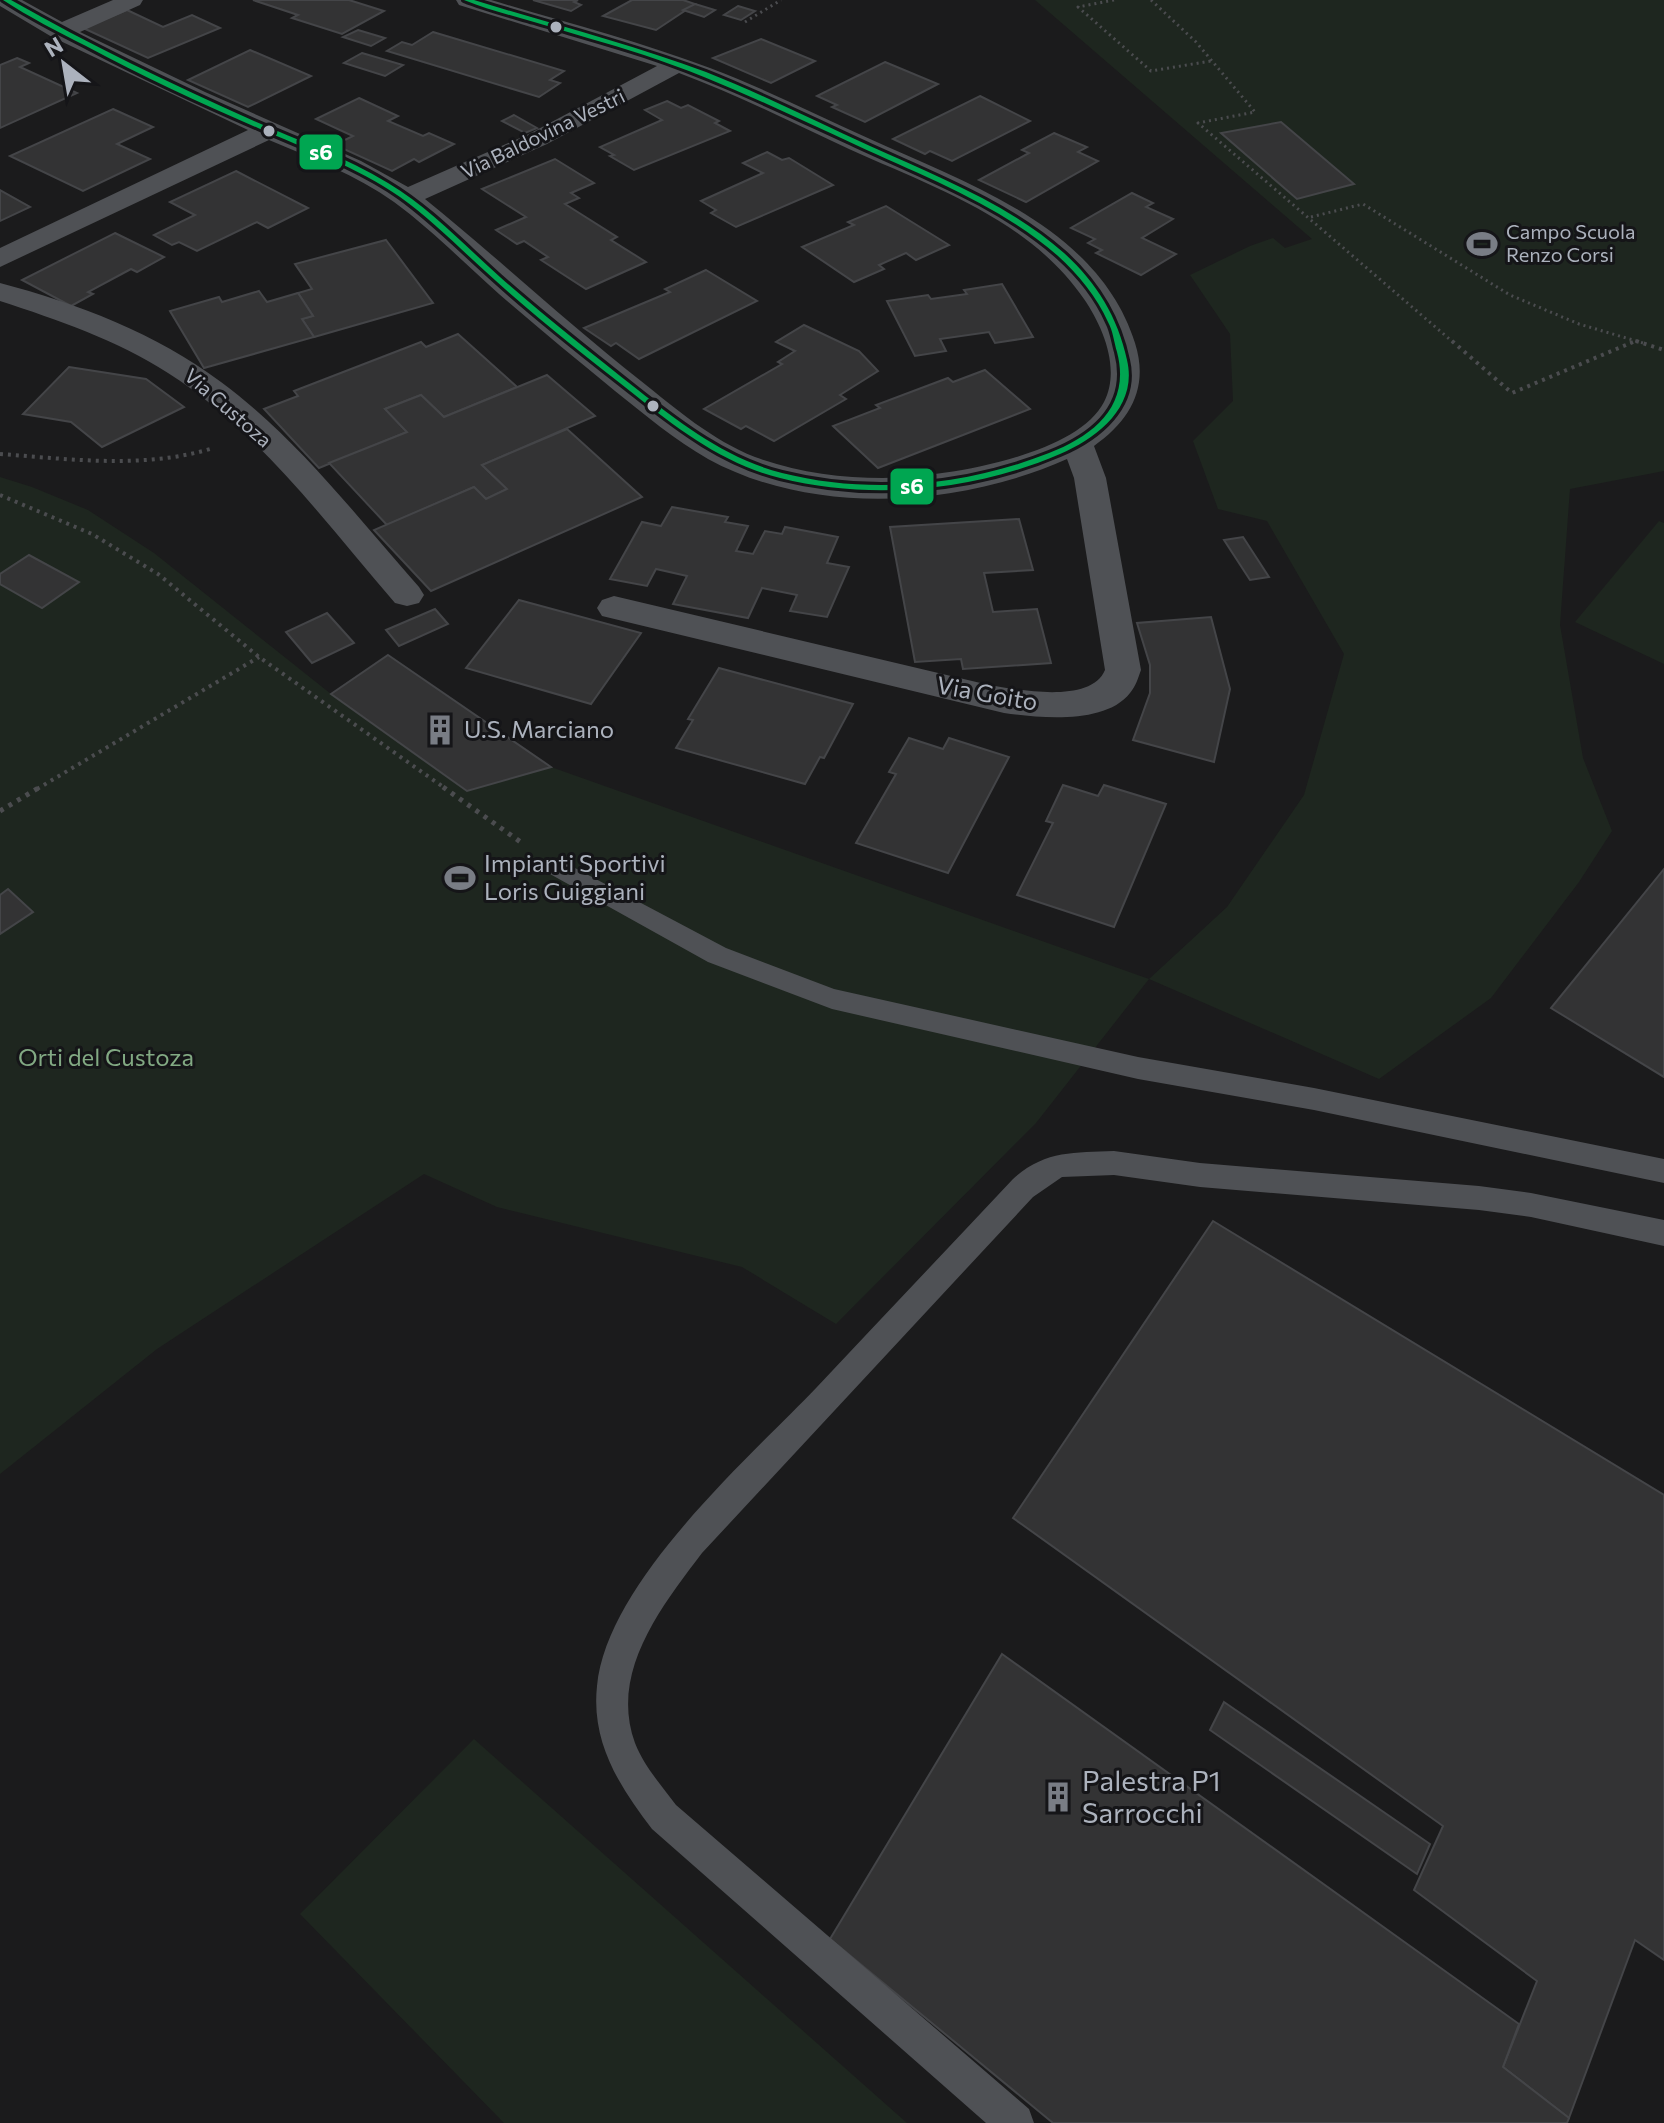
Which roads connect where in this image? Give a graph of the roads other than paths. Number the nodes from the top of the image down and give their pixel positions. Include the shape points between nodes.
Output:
1 (6, 0) edge
2 (132, 0) edge
3 (467, 0) edge
4 (60, 32) junction
5 (677, 65) junction
6 (269, 130) junction
7 (406, 198) junction
8 (0, 259) edge
9 (0, 292) edge
10 (1078, 444) junction
11 (407, 595) dead end
12 (614, 608) dead end
13 (558, 868) road end
14 (1664, 1171) edge
15 (1664, 1233) edge
16 (1015, 2123) edge

1 - 4 street
2 - 4 street
3 - 5 street
4 - 6 street
5 - 7 street, Via Baldovina Vestri via 538,139
5 - 10 street via 997,209 1073,266 1119,337 1127,366 1117,410
6 - 7 street via 365,173
6 - 8 street
7 - 10 street via 550,324 706,447 749,467 819,485 901,489 995,474
9 - 11 street, Via Custoza via 114,333 208,386 258,430
10 - 12 street, Via Goito via 1090,478 1123,670 1111,690 1093,699 1052,705 989,698
13 - 14 lane via 717,955 832,999 1138,1068
15 - 16 lane via 1479,1198 1114,1163 1059,1165 1023,1188 663,1577 630,1630 613,1677 614,1728 633,1776 664,1817

